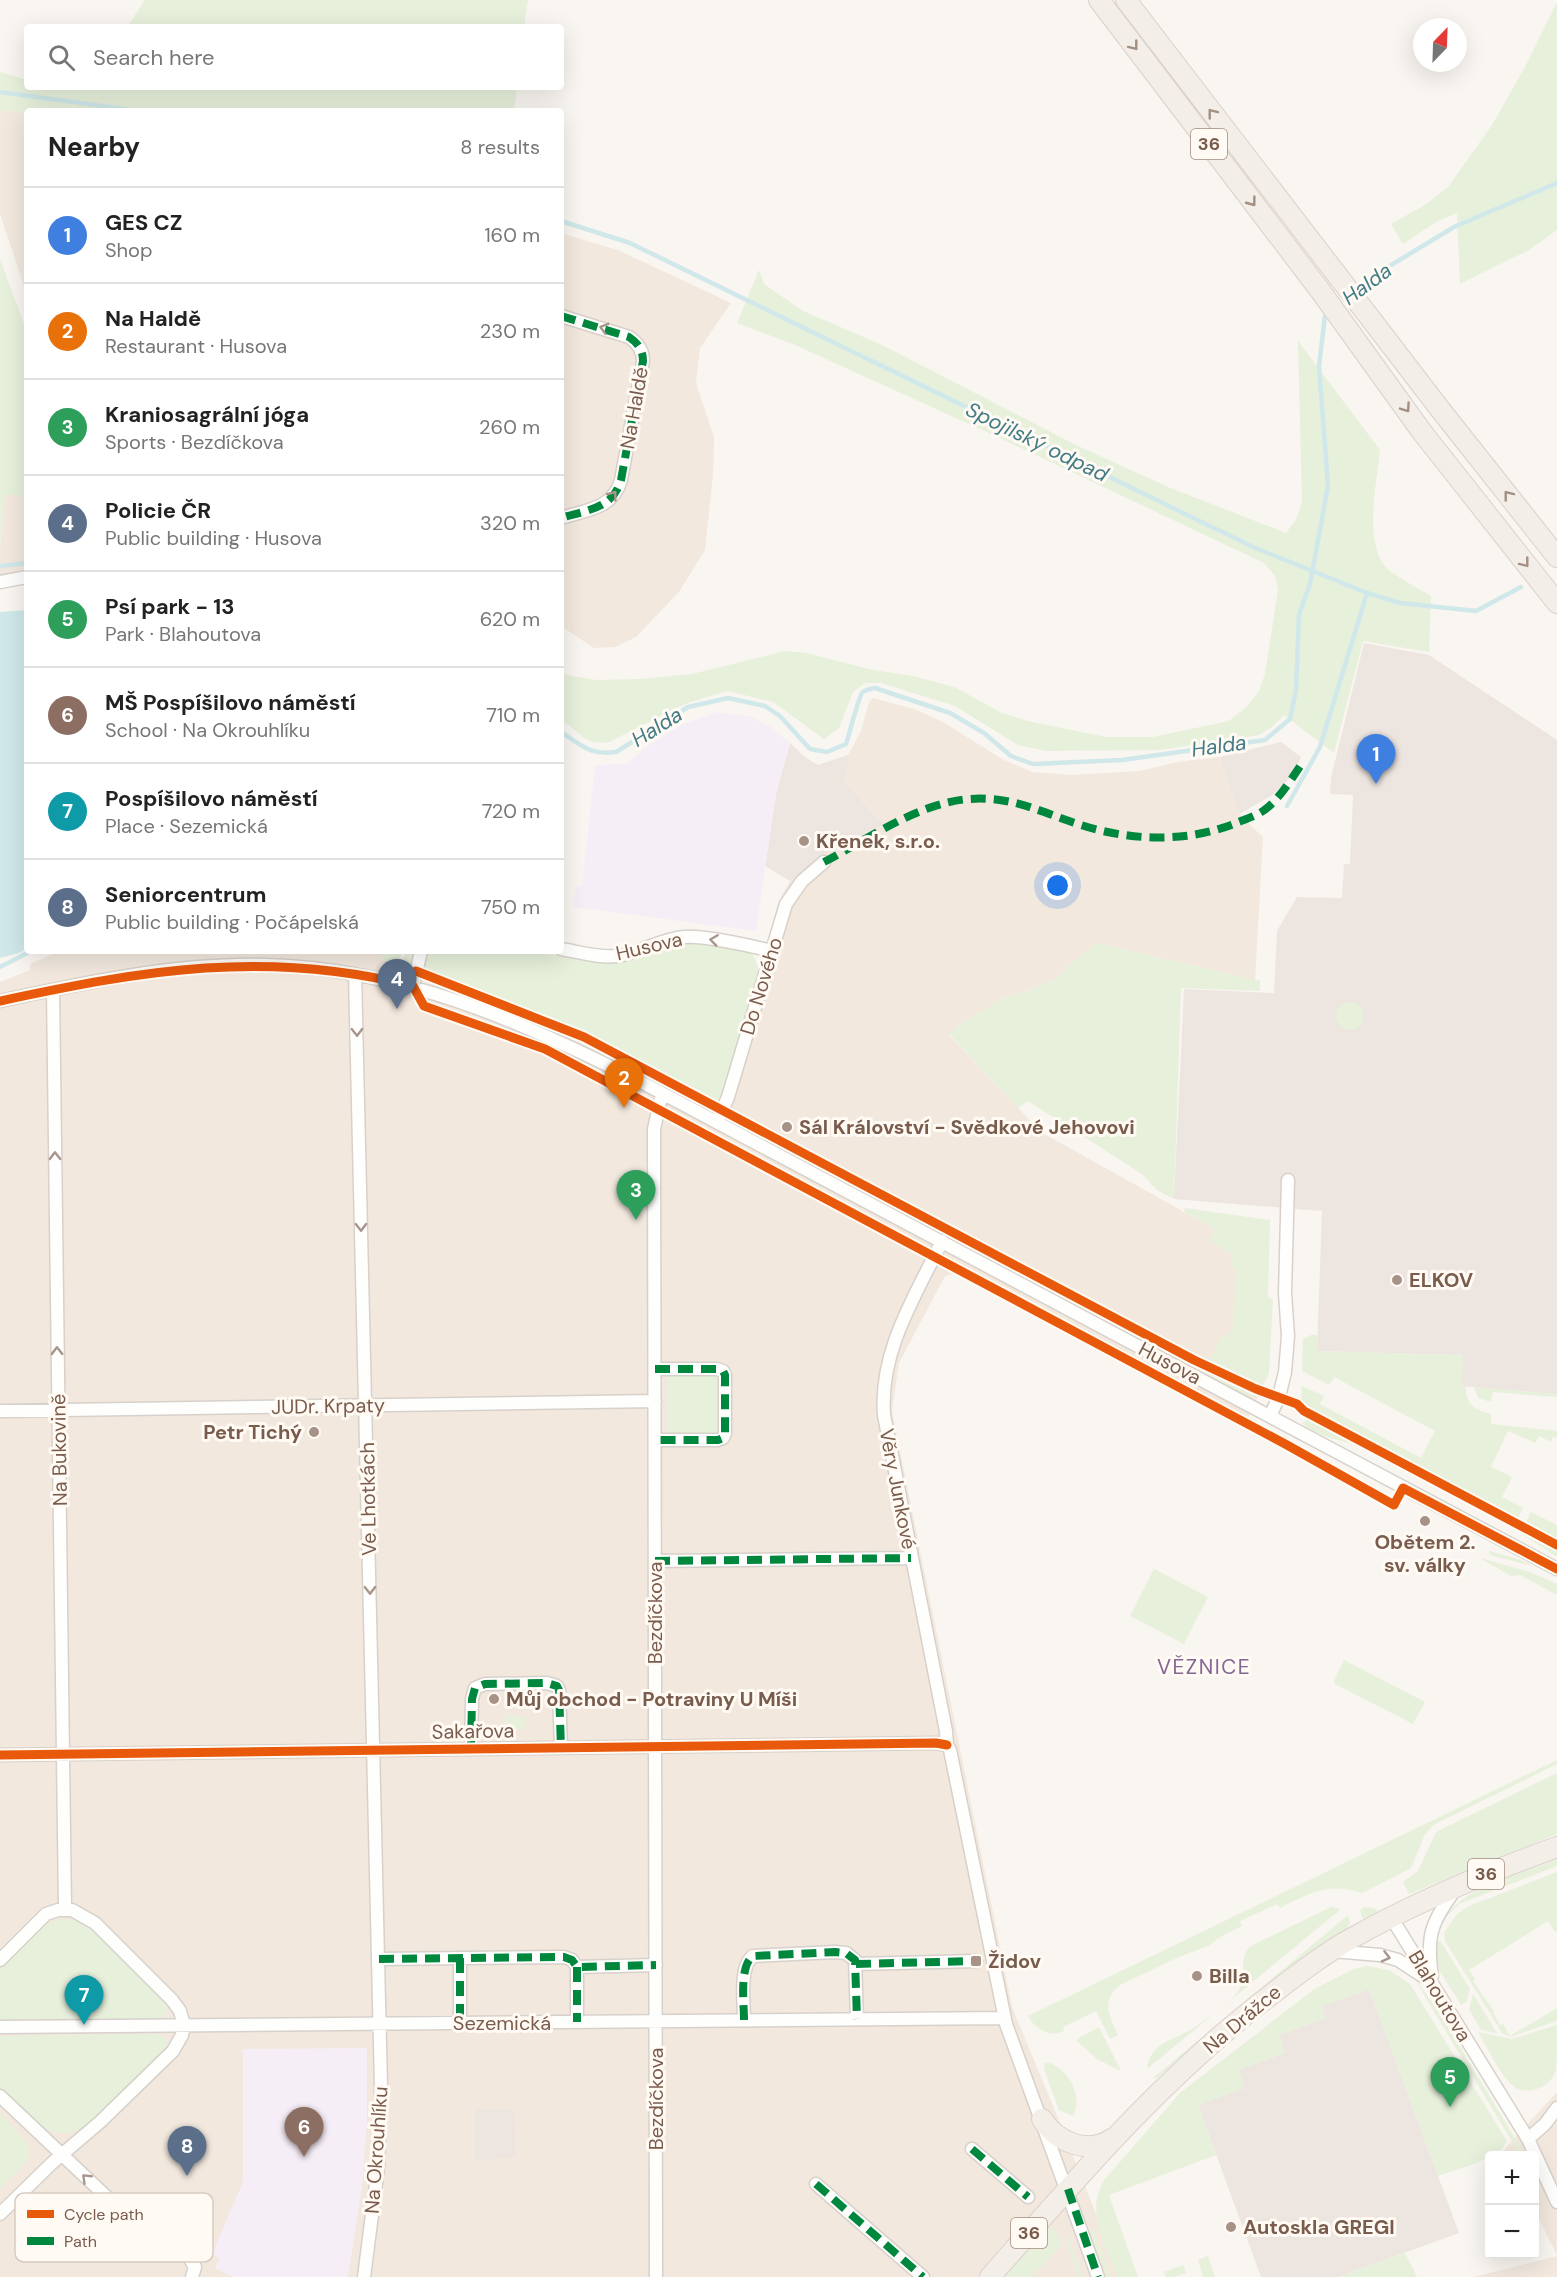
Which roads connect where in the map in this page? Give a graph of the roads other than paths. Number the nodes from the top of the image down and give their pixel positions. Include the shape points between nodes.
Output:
1 (1099, 0) edge
2 (1126, 0) edge
3 (564, 317) edge
4 (564, 517) edge
5 (1557, 557) edge
6 (24, 578) edge
7 (0, 582) edge
8 (1557, 603) edge
9 (824, 862) dead end
10 (564, 950) edge
11 (772, 951) junction
12 (420, 954) edge
13 (356, 974) junction
14 (412, 986) junction
15 (52, 990) junction
16 (0, 1001) edge
17 (662, 1093) junction
18 (717, 1122) junction
19 (1288, 1180) dead end
20 (942, 1241) junction
21 (655, 1369) junction
22 (655, 1401) junction
23 (366, 1405) junction
24 (58, 1410) junction
25 (0, 1411) edge
26 (1270, 1416) junction
27 (655, 1440) junction
28 (911, 1558) junction
29 (655, 1561) junction
30 (1557, 1569) edge
31 (947, 1745) junction
32 (655, 1747) junction
33 (561, 1748) junction
34 (471, 1749) junction
35 (374, 1750) junction
36 (63, 1754) junction
37 (0, 1755) edge
38 (1557, 1847) edge
39 (1457, 1887) junction
40 (64, 1909) junction
41 (1392, 1917) junction
42 (1332, 1951) junction
43 (460, 1958) junction
44 (379, 1959) junction
45 (0, 1960) edge
46 (976, 1961) dead end
47 (856, 1964) junction
48 (656, 1965) junction
49 (577, 1967) junction
50 (1433, 1983) junction
51 (1004, 2018) junction
52 (857, 2019) junction
53 (744, 2020) junction
54 (656, 2021) junction
55 (577, 2022) junction
56 (460, 2023) junction
57 (380, 2024) junction
58 (184, 2025) junction
59 (0, 2027) edge
60 (0, 2096) edge
61 (1557, 2108) edge
62 (1042, 2119) junction
63 (1122, 2130) junction
64 (1528, 2139) junction
65 (972, 2149) dead end
66 (62, 2154) junction
67 (816, 2184) dead end
68 (1068, 2189) junction
69 (22, 2193) edge
70 (104, 2193) edge
71 (1028, 2197) dead end
72 (15, 2199) edge
73 (1557, 2202) edge
74 (0, 2214) edge
75 (364, 2277) edge
76 (656, 2277) edge
77 (923, 2277) edge
78 (990, 2277) edge
79 (1098, 2277) edge

1 -> 8 main road, 36 via 1319,289 1422,432
5 -> 2 main road, 36
4 -> 3 street, Na Haldě via 606,503 616,495 643,361 641,349 629,337
6 - 7 street
9 - 11 street, Do Nového via 789,896
11 -> 10 street, Husova via 689,937 616,956
11 - 18 street, Do Nového
12 - 14 street
13 - 14 street, Husova
13 - 15 street, Husova via 266,965 210,967 134,975
13 -> 23 street, Ve Lhotkách
14 - 17 street, Husova via 532,1029
15 - 16 street, Husova
24 -> 15 street, Na Bukovině
17 - 18 street, Husova
17 - 21 street, Bezdíčkova via 654,1129
18 - 20 street, Husova
19 - 26 street via 1288,1336 1285,1372
20 - 26 street, Husova
20 - 28 street, Věry Junkové via 893,1343 883,1388 884,1415
21 - 22 street, Bezdíčkova
21 - 27 street via 721,1370 725,1375 723,1438
22 - 23 street, JUDr. Krpaty
22 - 27 street, Bezdíčkova
23 - 24 street, JUDr. Krpaty
23 -> 35 street, Ve Lhotkách
24 - 25 street, JUDr. Krpaty
24 - 36 street, Na Bukovině
26 - 30 street, Husova
27 - 29 street, Bezdíčkova
28 - 29 street
28 - 31 street, Věry Junkové
29 - 32 street, Bezdíčkova
31 - 32 street, Sakařova
31 - 51 street, Věry Junkové
32 - 33 street, Sakařova
32 - 48 street, Bezdíčkova
33 - 34 street, Sakařova
33 - 34 street via 559,1690 547,1683 485,1684 475,1688
34 - 35 street, Sakařova
35 - 36 street, Sakařova
35 - 44 street, Ve Lhotkách
36 - 37 street, Sakařova
36 - 40 street, Na Bukovině
38 - 39 main road, Na Drážce / 36
39 - 41 main road, Na Drážce / 36
39 - 50 street via 1430,1935 1428,1952
40 - 45 street via 46,1914
40 - 58 street via 79,1912 95,1923 172,2000
41 - 42 main road, Na Drážce / 36
41 - 50 street, Blahoutova
42 -> 50 street via 1394,1959
42 - 63 main road, Na Drážce / 36 via 1245,2014 1168,2082
43 - 44 street
43 - 49 street via 564,1957
43 - 56 street
44 - 57 street, Ve Lhotkách
46 - 47 street
47 - 52 street
47 - 53 street via 849,1955 841,1953 753,1956 744,1971
48 - 49 street
48 - 54 street, Bezdíčkova
49 - 55 street
50 - 64 street, Blahoutova
51 - 52 street, Sezemická
51 - 62 street, Věry Junkové
52 - 53 street, Sezemická
53 - 54 street, Sezemická
54 - 55 street, Sezemická
54 - 76 street, Bezdíčkova
55 - 56 street, Sezemická
56 - 57 street, Sezemická
57 - 58 street, Sezemická
57 - 75 street, Na Okrouhlíku via 380,2140
58 - 59 street, Sezemická
58 - 66 street via 179,2042 166,2059
60 - 66 street
61 - 64 street
62 - 63 main road via 1057,2136 1082,2146 1104,2144
62 - 68 street, Věry Junkové
63 - 68 main road, Na Drážce / 36
64 - 73 street, Blahoutova
65 - 71 street
66 - 69 street
70 -> 66 street
67 - 77 street
68 - 78 main road, Na Drážce / 36
68 - 79 street
72 - 74 street

